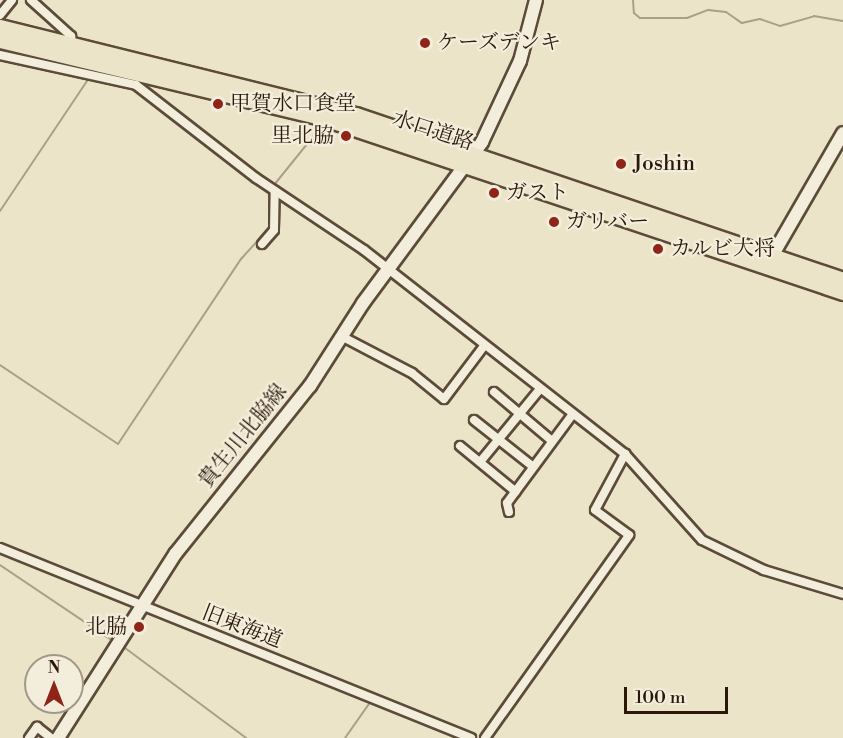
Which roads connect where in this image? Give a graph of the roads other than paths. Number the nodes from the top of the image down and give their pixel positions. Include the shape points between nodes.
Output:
1 (12, 0) edge
2 (31, 0) edge
3 (536, 0) edge
4 (0, 15) edge
5 (0, 27) edge
6 (0, 40) edge
7 (72, 44) junction
8 (0, 55) edge
9 (843, 133) edge
10 (470, 158) junction
11 (275, 191) junction
12 (262, 243) dead end
13 (770, 261) junction
14 (386, 270) junction
15 (843, 280) edge
16 (843, 292) edge
17 (343, 337) junction
18 (484, 346) junction
19 (540, 389) junction
20 (494, 392) dead end
21 (519, 414) junction
22 (572, 415) junction
23 (474, 420) dead end
24 (499, 439) junction
25 (552, 441) junction
26 (460, 446) dead end
27 (625, 454) junction
28 (480, 462) junction
29 (532, 466) junction
30 (516, 492) junction
31 (509, 512) dead end
32 (0, 548) edge
33 (843, 594) edge
34 (145, 608) junction
35 (29, 738) edge
36 (51, 738) edge
37 (58, 738) edge
38 (471, 738) edge
39 (485, 738) edge

1 - 4 street
2 - 7 street via 71,36
3 - 10 main road, 貴生川北脇線 via 511,85
5 - 7 highway, 水口道路
6 - 10 highway, 水口道路 via 252,99
7 - 10 highway, 水口道路 via 267,90
8 - 11 street via 136,85
9 - 13 main road via 807,188
10 - 13 highway, 水口道路
10 - 14 main road, 貴生川北脇線
11 - 12 street via 274,230
11 - 14 street
13 - 15 highway, 水口道路
13 - 16 highway, 水口道路
14 - 17 main road, 貴生川北脇線
14 - 18 street
17 - 18 street via 412,373 444,399
17 - 34 main road, 貴生川北脇線 via 176,552
18 - 19 street
19 - 21 street
19 - 22 street
20 - 21 street
21 - 24 street
21 - 25 street
22 - 25 street
22 - 27 street
23 - 24 street
24 - 28 street
24 - 29 street
25 - 29 street
26 - 28 street
27 - 33 street via 702,540 764,570
27 - 39 street via 595,510 628,535
28 - 30 street
29 - 30 street
30 - 31 street via 507,503
32 - 34 street, 旧東海道
34 - 37 main road, 貴生川北脇線
34 - 38 street, 旧東海道
35 - 36 street via 37,727

